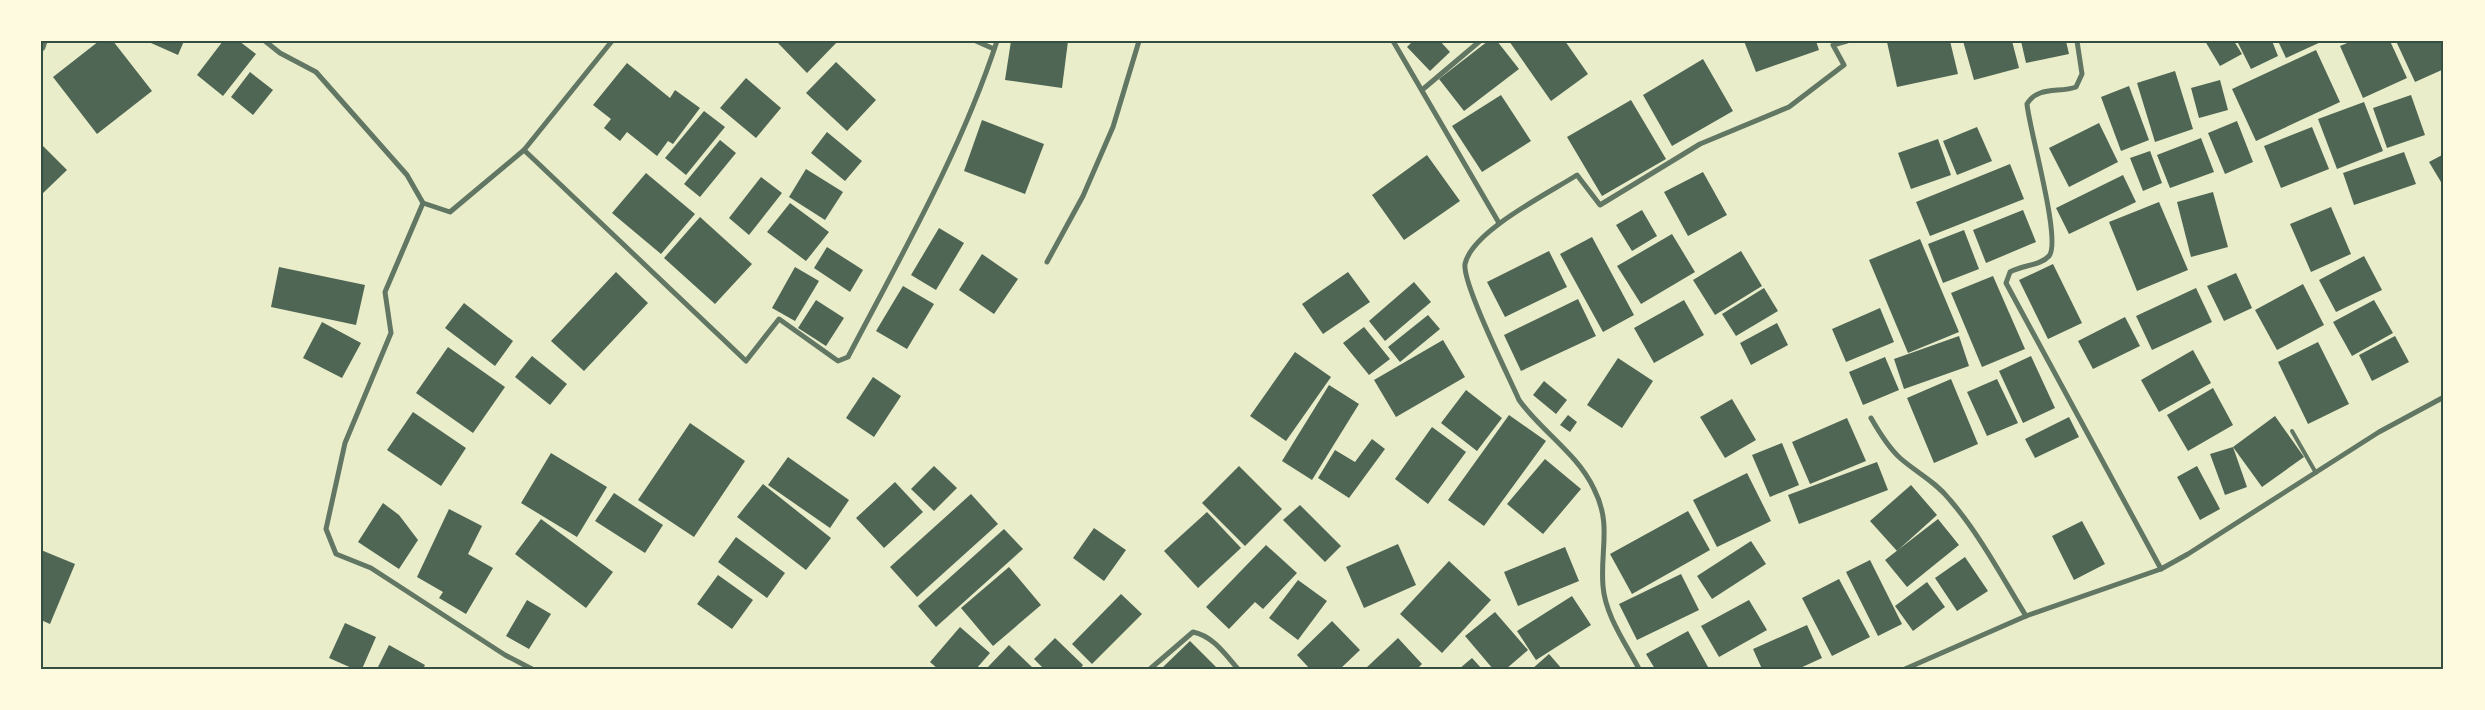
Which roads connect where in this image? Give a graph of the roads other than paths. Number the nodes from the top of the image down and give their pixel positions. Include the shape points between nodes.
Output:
1 (44, 41) edge
2 (265, 41) edge
3 (612, 41) edge
4 (976, 41) edge
5 (997, 41) edge
6 (1139, 41) edge
7 (1393, 41) edge
8 (1480, 41) edge
9 (1847, 41) edge
10 (2078, 41) edge
11 (1833, 43) edge
12 (41, 47) edge
13 (994, 49) junction
14 (1422, 90) junction
15 (524, 150) junction
16 (423, 203) junction
17 (1499, 223) junction
18 (1047, 262) dead end
19 (2444, 397) edge
20 (1870, 418) dead end
21 (2292, 431) dead end
22 (2316, 473) junction
23 (2161, 569) junction
24 (2026, 616) junction
25 (532, 669) edge
26 (1150, 669) edge
27 (1238, 669) edge
28 (1639, 669) edge
29 (1905, 669) edge

1 - 12 street
2 - 16 street via 316,72 407,175
3 - 15 street
4 - 13 street
5 - 13 street
6 - 18 street via 1113,127 1083,196
7 - 14 street
8 - 14 street
9 - 11 street
10 - 23 street via 2082,74 2076,87 2039,92 2027,104 2052,229 2052,250 2049,257 2010,272 2006,283
11 - 17 street via 1844,65 1788,107 1700,144 1600,205 1577,175
13 - 15 street via 988,72 926,208 848,357 838,361 779,319 746,361
14 - 17 street
15 - 16 street via 450,212
16 - 25 street via 385,292 391,333 345,444 326,529 336,554 371,568
17 - 28 street via 1475,245 1465,265 1468,286 1519,400 1530,416 1575,460 1594,488 1604,513 1604,594
19 - 22 street via 2379,432
20 - 24 street via 1900,458 1926,476 1950,499 1974,531
21 - 22 lane
22 - 23 street
23 - 24 street
24 - 29 street
26 - 27 street via 1193,632 1204,634 1219,646

